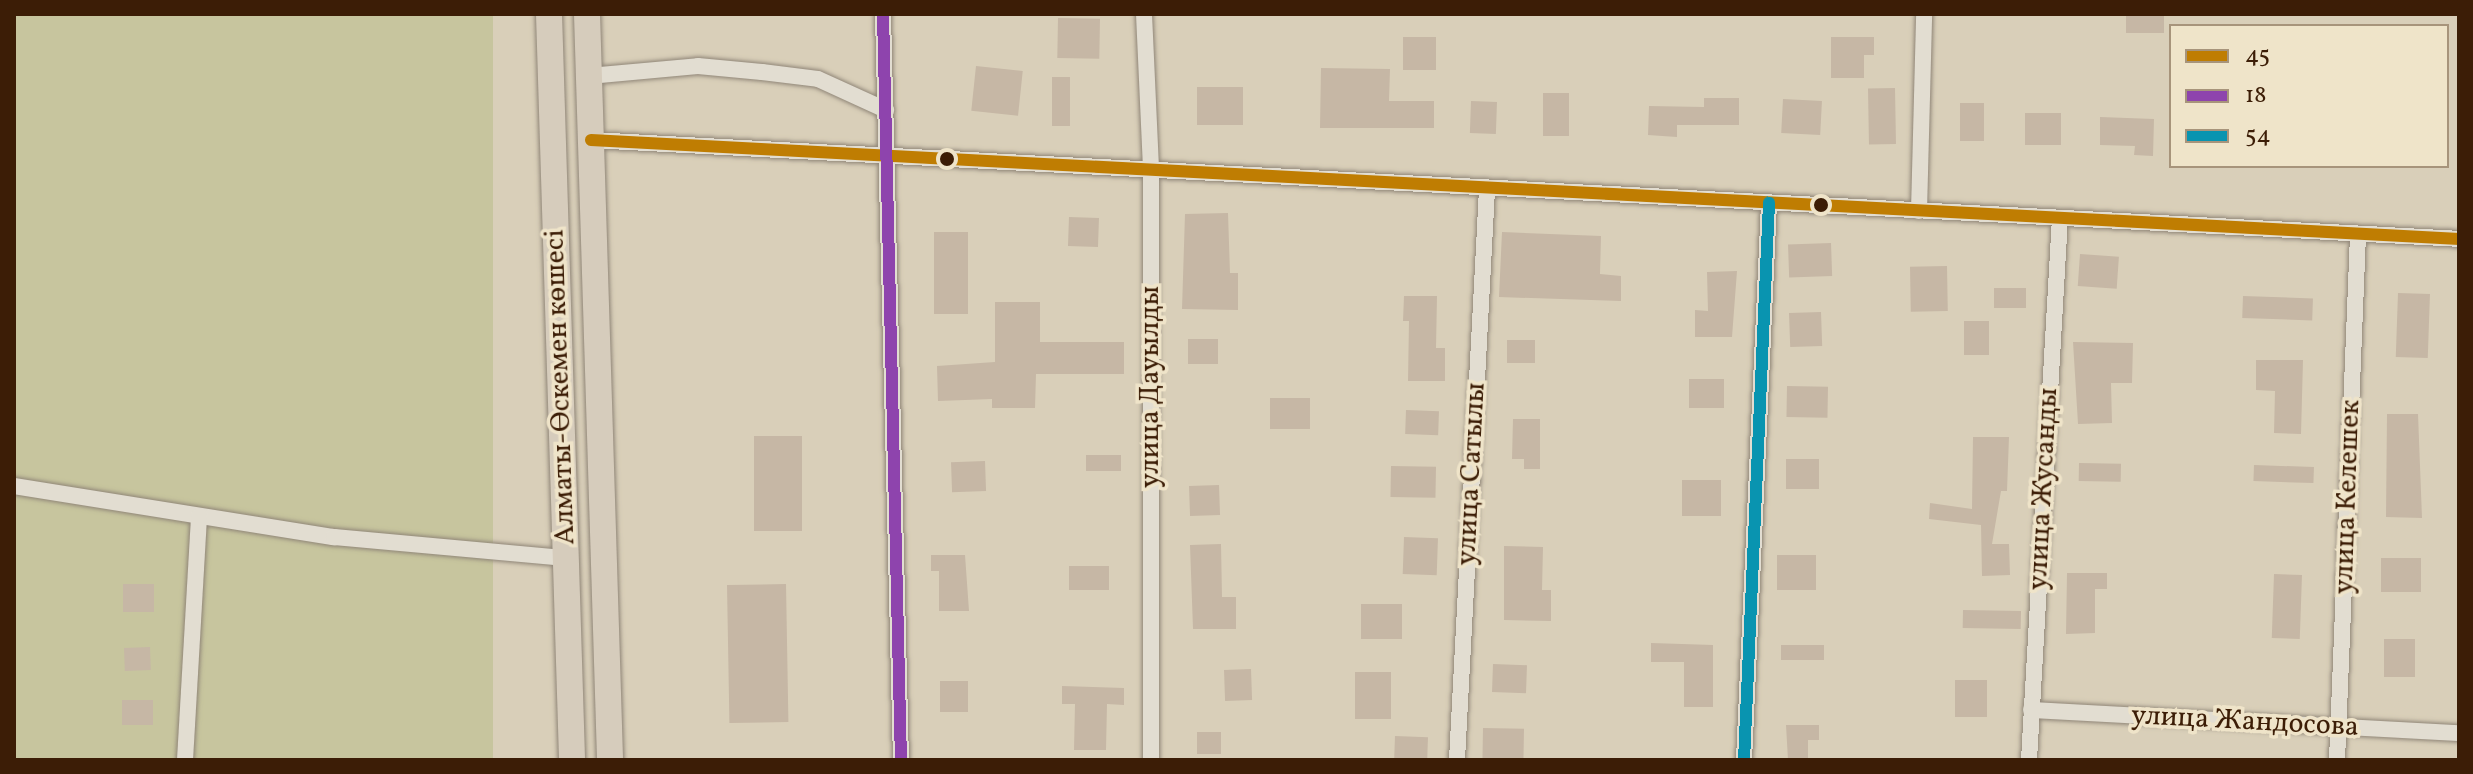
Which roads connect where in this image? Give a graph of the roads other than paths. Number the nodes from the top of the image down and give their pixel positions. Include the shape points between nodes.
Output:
1 (549, 14) edge
2 (587, 14) edge
3 (883, 14) edge
4 (1144, 14) edge
5 (1924, 14) edge
6 (589, 87) junction
7 (552, 99) junction
8 (886, 110) junction
9 (591, 140) junction
10 (887, 155) junction
11 (1151, 170) junction
12 (1487, 189) junction
13 (1769, 203) junction
14 (1919, 211) junction
15 (2060, 218) junction
16 (2358, 234) junction
17 (2459, 239) edge
18 (14, 486) edge
19 (199, 516) junction
20 (566, 558) junction
21 (569, 670) junction
22 (607, 670) junction
23 (2031, 710) junction
24 (2339, 726) junction
25 (2459, 733) edge
26 (185, 760) edge
27 (572, 760) edge
28 (610, 760) edge
29 (901, 760) edge
30 (1151, 760) edge
31 (1457, 760) edge
32 (1744, 760) edge
33 (2029, 760) edge
34 (2337, 760) edge

1 - 7 highway, Алматы-Өскемен көшесі
2 - 6 highway, Алматы-Өскемен көшесі
3 - 8 street
4 - 11 street, улица Дауылды
5 - 14 street
6 - 7 highway
6 - 8 street via 698,66 818,79
6 - 9 highway, Алматы-Өскемен көшесі
7 - 20 highway, Алматы-Өскемен көшесі
8 - 10 street
9 - 10 street
9 - 22 highway, Алматы-Өскемен көшесі
10 - 11 street
10 - 29 street
11 - 12 street
11 - 30 street, улица Дауылды
12 - 13 street
12 - 31 street, улица Сатылы
13 - 14 street
13 - 32 street
14 - 15 street
15 - 16 street
15 - 23 street, улица Жусанды
16 - 17 street
16 - 24 street, улица Келешек
18 - 19 street
19 - 20 street via 334,537
19 - 26 street
20 - 21 highway, Алматы-Өскемен көшесі
21 - 22 highway
21 - 27 highway, Алматы-Өскемен көшесі
22 - 28 highway, Алматы-Өскемен көшесі
23 - 24 street, улица Жандосова
23 - 33 street, улица Жусанды
24 - 25 street, улица Жандосова
24 - 34 street, улица Келешек

